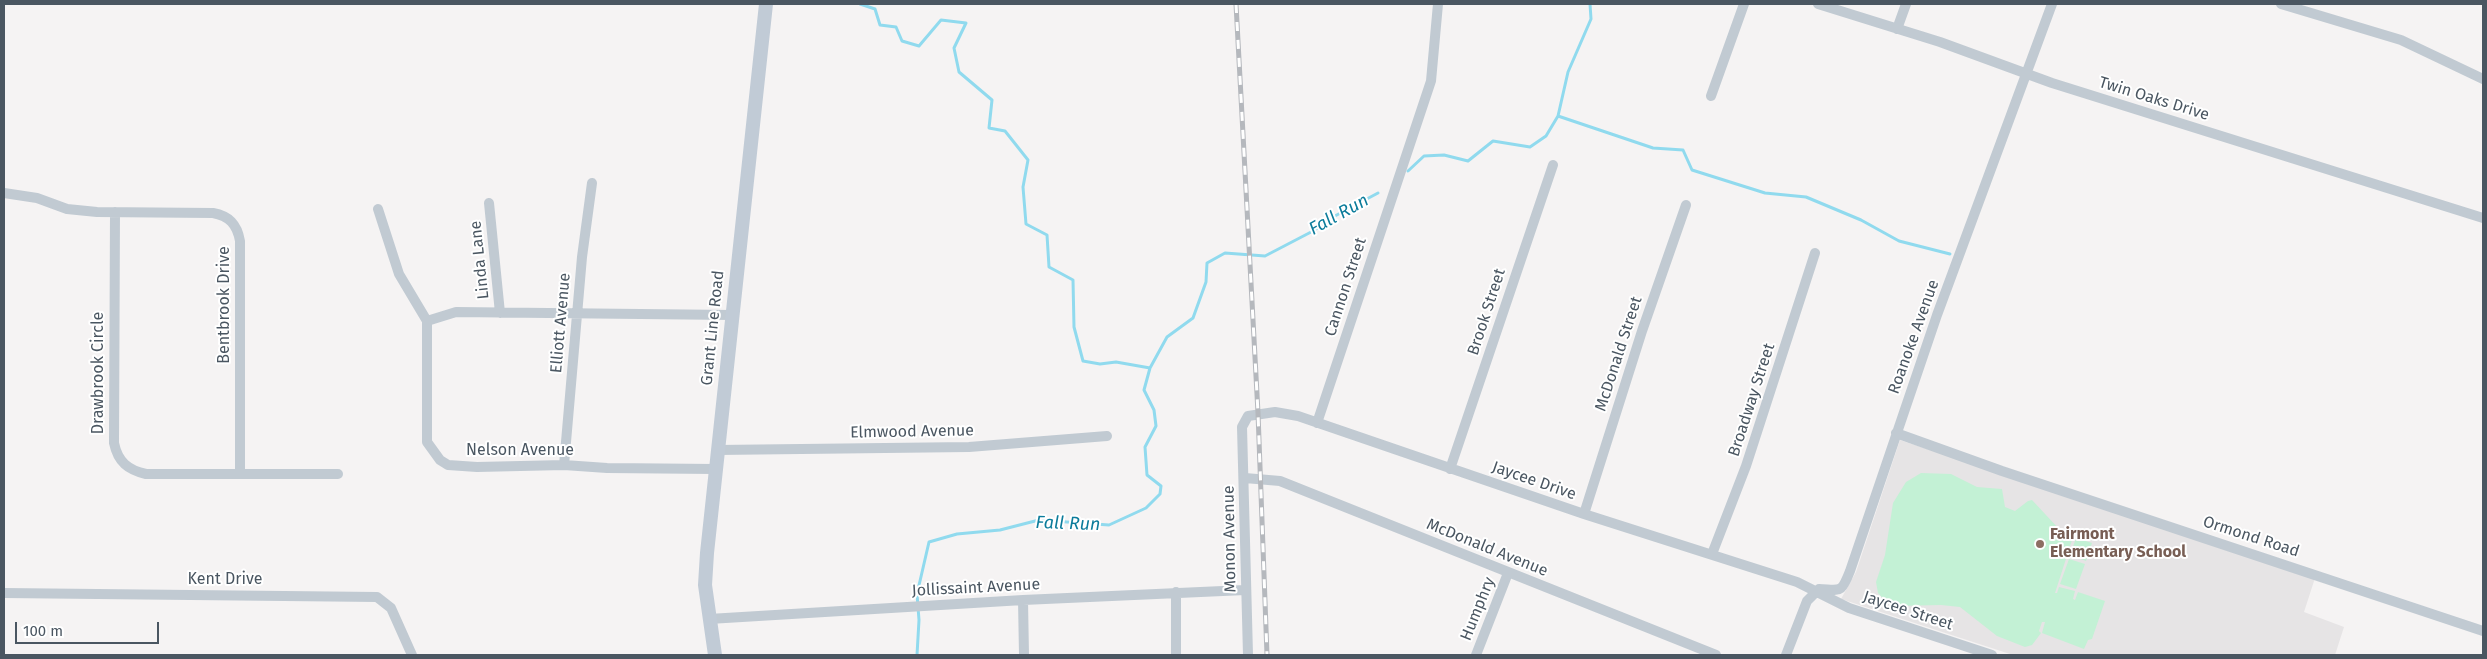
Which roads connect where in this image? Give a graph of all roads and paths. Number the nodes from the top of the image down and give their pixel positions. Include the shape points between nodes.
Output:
1 (766, 4) edge
2 (1438, 4) edge
3 (1744, 4) edge
4 (1818, 4) edge
5 (1906, 4) edge
6 (2052, 4) edge
7 (2281, 4) edge
8 (1897, 29) junction
9 (2026, 74) junction
10 (2483, 79) edge
11 (1711, 96) dead end
12 (1553, 165) dead end
13 (592, 183) dead end
14 (4, 193) edge
15 (489, 203) dead end
16 (1686, 205) dead end
17 (378, 209) dead end
18 (115, 212) junction
19 (2483, 218) edge
20 (1815, 254) dead end
21 (500, 313) junction
22 (578, 314) junction
23 (733, 315) junction
24 (427, 321) junction
25 (1243, 422) joint
26 (1317, 423) junction
27 (1896, 433) junction
28 (1107, 436) dead end
29 (717, 450) junction
30 (564, 465) junction
31 (715, 469) junction
32 (1450, 469) junction
33 (240, 473) junction
34 (338, 474) dead end
35 (1244, 478) junction
36 (1584, 514) junction
37 (1712, 554) junction
38 (1508, 573) junction
39 (1245, 590) junction
40 (1817, 591) junction
41 (1176, 592) junction
42 (4, 593) edge
43 (1023, 600) junction
44 (709, 619) junction
45 (2483, 631) edge
46 (412, 655) edge
47 (715, 655) edge
48 (1024, 655) edge
49 (1176, 655) edge
50 (1248, 655) edge
51 (1476, 655) edge
52 (1716, 655) edge
53 (1786, 655) edge
54 (1992, 655) edge

1 - 23 main road, Grant Line Road
2 - 26 street, Cannon Street via 1433,72
3 - 11 street
4 - 8 street, Twin Oaks Drive
5 - 8 street
6 - 9 street, Roanoke Avenue
7 - 10 street via 2401,40
8 - 9 street, Twin Oaks Drive
9 - 19 street, Twin Oaks Drive
9 - 27 street, Roanoke Avenue
12 - 32 street, Brook Street
13 - 22 street, Elliott Avenue
14 - 18 street, Bentbrook Drive via 37,198 67,209
15 - 21 street, Linda Lane
16 - 36 street, McDonald Street
17 - 24 street via 399,274
18 - 33 street, Bentbrook Drive via 213,213 222,214 235,225 240,240
18 - 33 street, Drawbrook Circle via 114,443 120,460 146,474
20 - 37 street, Broadway Street via 1746,466
21 - 22 street
21 - 24 street via 456,312
22 - 23 street
22 - 30 street, Elliott Avenue
23 - 29 main road, Grant Line Road
24 - 30 street, Nelson Avenue via 427,442 432,452 448,465 458,466
25 - 26 street, Jaycee Drive via 1248,416 1275,412
25 - 35 street, Monon Avenue
26 - 32 street, Jaycee Drive
27 - 40 street, Roanoke Avenue via 1845,584 1837,592
27 - 45 street, Ormond Road
28 - 29 street, Elmwood Avenue via 969,447
29 - 31 main road, Grant Line Road
30 - 31 street, Nelson Avenue
31 - 44 main road, Grant Line Road via 705,585
32 - 36 street, Jaycee Drive
33 - 34 street, Drawbrook Circle
35 - 38 street, McDonald Avenue via 1280,481
35 - 39 street, Monon Avenue
36 - 37 street, Jaycee Drive
37 - 40 street, Jaycee Drive
38 - 51 street, Humphry
38 - 52 street, McDonald Avenue
39 - 41 street, Jollissaint Avenue
39 - 50 street, Monon Avenue
40 - 53 street via 1807,602
40 - 54 street, Jaycee Street via 1849,608
41 - 43 street, Jollissaint Avenue
41 - 49 street
42 - 46 street, Kent Drive via 377,597 391,608
43 - 44 street, Jollissaint Avenue
43 - 48 street
44 - 47 main road, Grant Line Road

